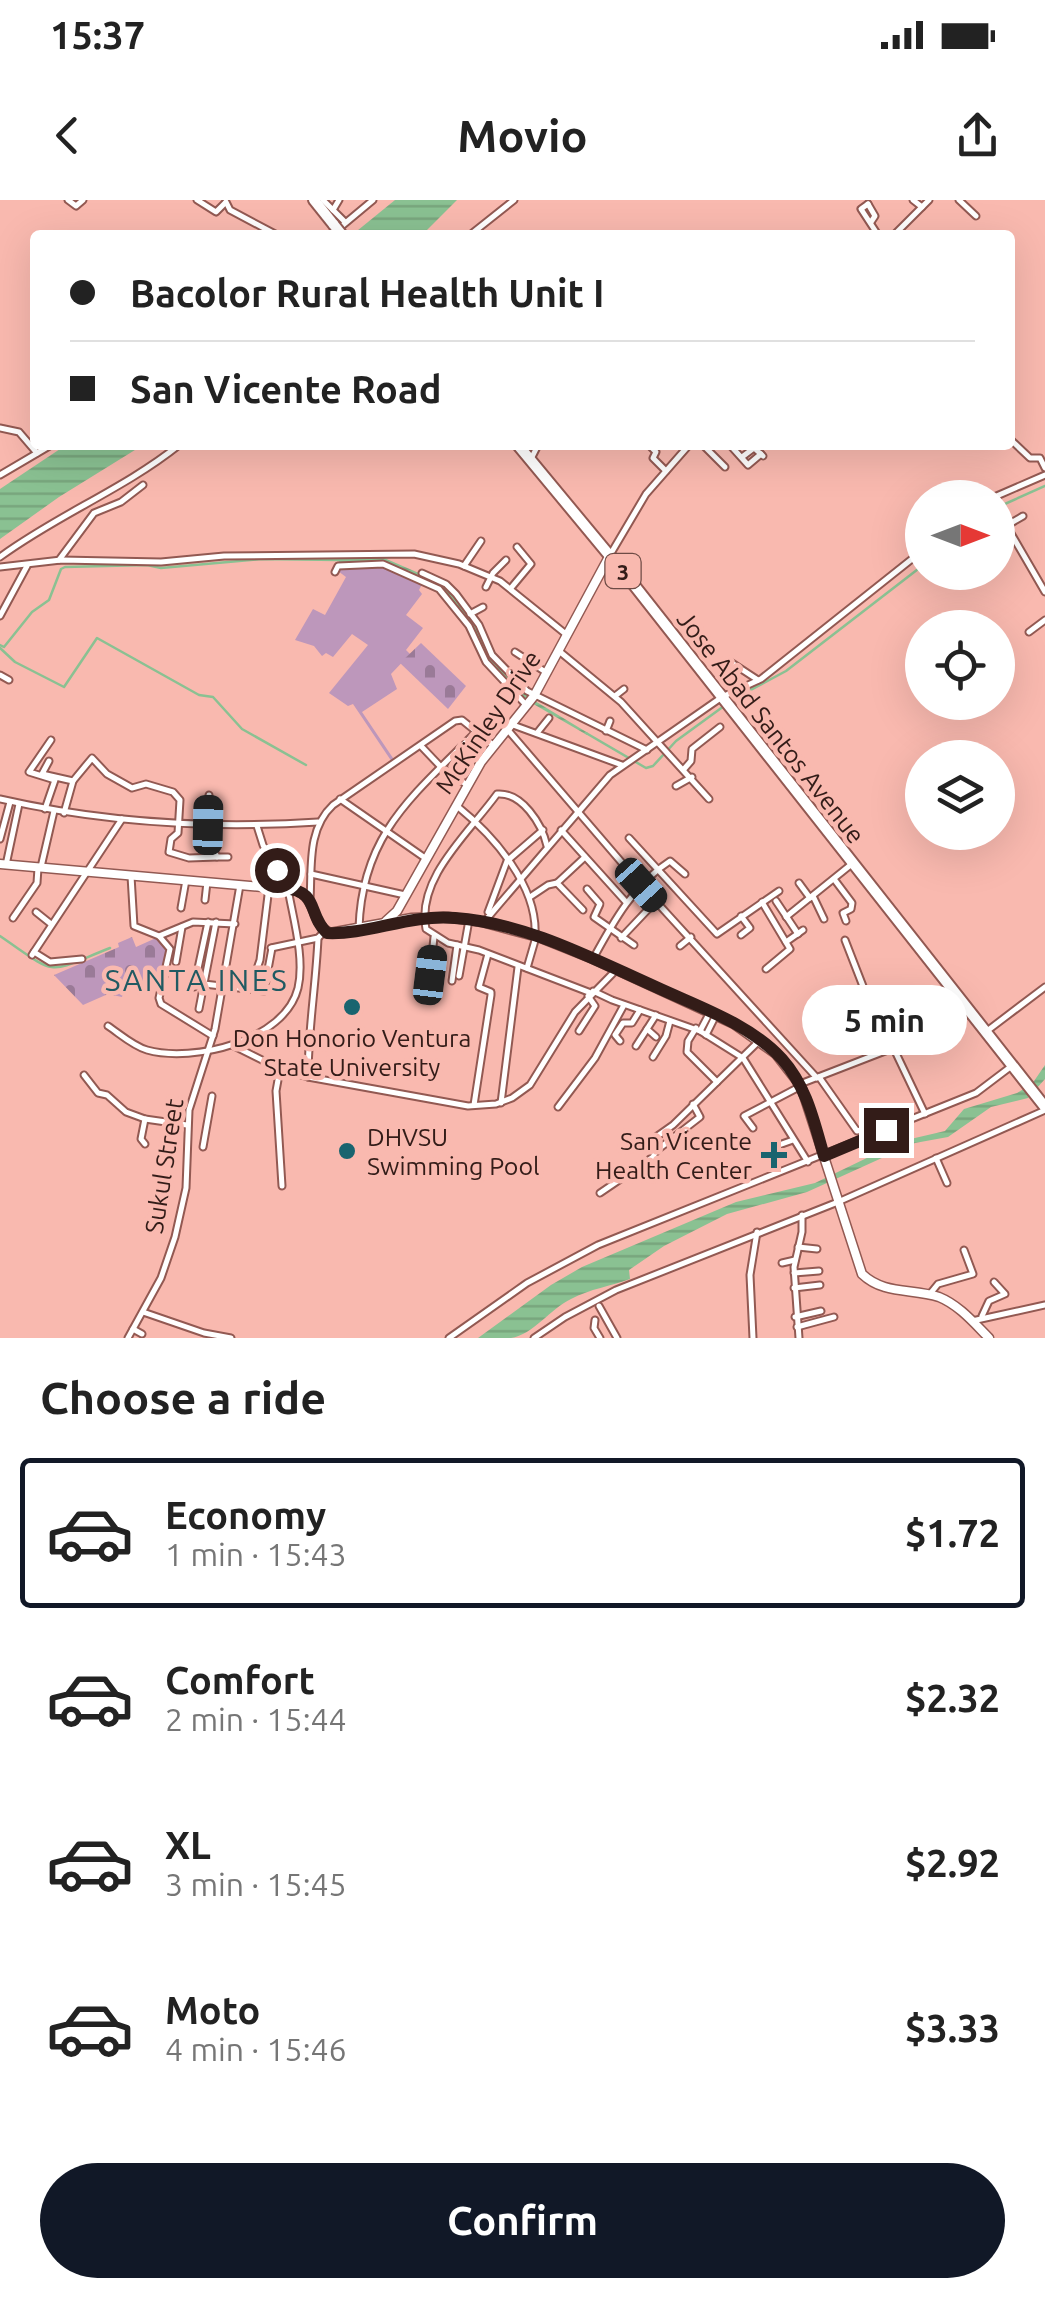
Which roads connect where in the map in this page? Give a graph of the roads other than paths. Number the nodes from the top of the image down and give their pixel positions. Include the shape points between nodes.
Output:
1 (68, 200) edge
2 (83, 200) edge
3 (197, 200) edge
4 (314, 200) edge
5 (323, 200) edge
6 (339, 200) edge
7 (373, 200) edge
8 (514, 200) edge
9 (913, 200) edge
10 (930, 200) edge
11 (956, 200) edge
12 (226, 201) edge
13 (922, 207) junction
14 (333, 210) junction
15 (976, 216) dead end
16 (870, 223) dead end
17 (338, 229) edge
18 (268, 230) edge
19 (476, 230) edge
20 (875, 230) edge
21 (899, 230) edge
22 (0, 428) edge
23 (30, 444) edge
24 (1015, 444) edge
25 (35, 450) edge
26 (43, 450) edge
27 (172, 450) edge
28 (522, 450) edge
29 (536, 450) edge
30 (655, 450) edge
31 (684, 450) edge
32 (709, 450) edge
33 (735, 450) edge
34 (751, 450) edge
35 (756, 450) edge
36 (37, 453) junction
37 (742, 457) junction
38 (531, 460) junction
39 (724, 467) dead end
40 (666, 471) junction
41 (1045, 472) edge
42 (0, 475) edge
43 (131, 477) junction
44 (1015, 487) edge
45 (1023, 516) dead end
46 (1015, 521) edge
47 (482, 540) dead end
48 (1015, 541) edge
49 (518, 547) dead end
50 (8, 551) junction
51 (610, 555) junction
52 (0, 557) edge
53 (506, 560) dead end
54 (57, 562) junction
55 (905, 565) edge
56 (0, 566) edge
57 (16, 566) junction
58 (26, 566) junction
59 (464, 566) junction
60 (335, 572) dead end
61 (422, 573) dead end
62 (490, 577) junction
63 (486, 587) dead end
64 (512, 588) junction
65 (1045, 592) edge
66 (484, 607) dead end
67 (470, 614) junction
68 (0, 616) edge
69 (1045, 620) edge
70 (1029, 632) dead end
71 (566, 635) junction
72 (559, 651) junction
73 (514, 652) dead end
74 (729, 661) dead end
75 (547, 673) junction
76 (0, 675) edge
77 (9, 680) dead end
78 (758, 680) junction
79 (624, 689) dead end
80 (618, 699) junction
81 (725, 700) junction
82 (531, 701) junction
83 (549, 718) dead end
84 (610, 721) dead end
85 (509, 726) junction
86 (720, 727) dead end
87 (476, 732) junction
88 (606, 732) junction
89 (538, 734) junction
90 (50, 740) dead end
91 (493, 745) junction
92 (422, 746) junction
93 (662, 746) junction
94 (646, 750) junction
95 (49, 761) dead end
96 (622, 765) junction
97 (441, 767) junction
98 (684, 769) junction
99 (692, 777) junction
100 (74, 781) junction
101 (467, 785) junction
102 (676, 786) dead end
103 (208, 795) dead end
104 (1, 799) edge
105 (340, 799) junction
106 (708, 799) dead end
107 (10, 802) junction
108 (20, 804) junction
109 (455, 804) junction
110 (0, 808) edge
111 (49, 810) junction
112 (577, 810) junction
113 (64, 813) junction
114 (122, 819) junction
115 (318, 822) junction
116 (477, 822) junction
117 (178, 824) junction
118 (208, 825) junction
119 (257, 826) junction
120 (543, 830) junction
121 (562, 830) junction
122 (386, 831) junction
123 (629, 838) dead end
124 (0, 839) edge
125 (547, 846) junction
126 (228, 857) dead end
127 (585, 857) junction
128 (218, 858) junction
129 (425, 858) junction
130 (507, 862) junction
131 (853, 863) junction
132 (3, 864) edge
133 (39, 868) junction
134 (658, 870) junction
135 (89, 872) junction
136 (311, 874) junction
137 (686, 874) dead end
138 (131, 876) junction
139 (519, 878) junction
140 (834, 879) junction
141 (186, 880) junction
142 (207, 882) junction
143 (557, 883) junction
144 (799, 883) dead end
145 (363, 884) junction
146 (240, 885) junction
147 (311, 885) junction
148 (641, 885) junction
149 (269, 887) junction
150 (287, 888) junction
151 (587, 889) dead end
152 (779, 891) dead end
153 (302, 892) junction
154 (405, 895) junction
155 (530, 896) junction
156 (812, 897) junction
157 (205, 900) dead end
158 (310, 900) junction
159 (656, 901) junction
160 (762, 902) junction
161 (627, 903) junction
162 (181, 908) dead end
163 (584, 910) dead end
164 (397, 911) junction
165 (36, 912) dead end
166 (768, 913) junction
167 (741, 916) junction
168 (786, 917) junction
169 (13, 918) dead end
170 (424, 918) junction
171 (405, 919) junction
172 (470, 919) junction
173 (486, 919) junction
174 (824, 919) dead end
175 (846, 921) dead end
176 (212, 922) junction
177 (51, 924) junction
178 (235, 924) junction
179 (383, 924) junction
180 (182, 927) junction
181 (359, 928) junction
182 (609, 930) junction
183 (321, 935) junction
184 (741, 935) dead end
185 (159, 936) junction
186 (536, 936) junction
187 (434, 937) junction
188 (691, 937) junction
189 (621, 938) junction
190 (845, 940) dead end
191 (786, 942) junction
192 (296, 943) junction
193 (634, 945) dead end
194 (460, 946) junction
195 (680, 946) dead end
196 (272, 948) junction
197 (262, 950) junction
198 (488, 954) junction
199 (82, 959) dead end
200 (593, 959) junction
201 (176, 962) dead end
202 (518, 966) junction
203 (527, 968) junction
204 (617, 969) junction
205 (766, 969) dead end
206 (430, 975) dead end
207 (459, 976) dead end
208 (452, 981) dead end
209 (204, 984) junction
210 (224, 986) junction
211 (194, 987) dead end
212 (1045, 987) edge
213 (250, 989) junction
214 (590, 993) junction
215 (959, 999) junction
216 (624, 1004) junction
217 (199, 1009) dead end
218 (640, 1010) junction
219 (713, 1013) junction
220 (656, 1015) junction
221 (670, 1021) junction
222 (108, 1026) dead end
223 (648, 1029) junction
224 (579, 1031) dead end
225 (701, 1031) junction
226 (213, 1036) junction
227 (987, 1036) junction
228 (656, 1037) dead end
229 (620, 1041) dead end
230 (760, 1041) junction
231 (232, 1045) junction
232 (636, 1046) dead end
233 (895, 1047) junction
234 (210, 1052) junction
235 (653, 1057) dead end
236 (744, 1058) junction
237 (1011, 1068) junction
238 (280, 1069) junction
239 (84, 1074) dead end
240 (308, 1076) junction
241 (818, 1078) junction
242 (717, 1082) junction
243 (801, 1085) junction
244 (212, 1096) dead end
245 (770, 1100) junction
246 (501, 1103) junction
247 (693, 1104) junction
248 (474, 1106) junction
249 (558, 1108) dead end
250 (1044, 1109) edge
251 (925, 1114) junction
252 (188, 1115) junction
253 (206, 1117) junction
254 (145, 1119) junction
255 (187, 1125) junction
256 (873, 1127) dead end
257 (754, 1128) dead end
258 (793, 1140) junction
259 (145, 1144) dead end
260 (779, 1145) dead end
261 (203, 1148) dead end
262 (656, 1151) junction
263 (825, 1156) junction
264 (936, 1158) junction
265 (808, 1162) junction
266 (947, 1183) dead end
267 (282, 1186) dead end
268 (600, 1194) dead end
269 (838, 1201) junction
270 (802, 1215) junction
271 (757, 1232) junction
272 (755, 1245) junction
273 (766, 1247) dead end
274 (798, 1248) junction
275 (817, 1249) dead end
276 (964, 1250) dead end
277 (795, 1260) junction
278 (782, 1263) dead end
279 (819, 1271) dead end
280 (794, 1273) junction
281 (994, 1282) dead end
282 (820, 1285) dead end
283 (794, 1288) junction
284 (929, 1294) junction
285 (1045, 1305) edge
286 (600, 1306) dead end
287 (821, 1311) dead end
288 (142, 1312) junction
289 (982, 1316) junction
290 (795, 1317) junction
291 (834, 1317) dead end
292 (596, 1320) dead end
293 (972, 1321) junction
294 (797, 1326) junction
295 (133, 1329) junction
296 (142, 1334) dead end
297 (128, 1338) edge
298 (231, 1338) edge
299 (449, 1338) edge
300 (534, 1338) edge
301 (600, 1338) edge
302 (617, 1338) edge
303 (754, 1338) edge
304 (799, 1338) edge
305 (989, 1338) edge

1 - 2 street via 76,206
3 - 12 street via 216,212
4 - 17 highway
5 - 14 street
6 - 14 street
7 - 17 street
8 - 19 street
9 - 13 street
10 - 13 street
11 - 15 street
12 - 18 street via 230,210
13 - 21 street
14 - 17 street
16 - 20 street
22 - 23 street via 20,432
24 - 41 street via 1041,459
25 - 36 street
26 - 36 street
27 - 43 street
28 - 38 highway, Jose Abad Santos Avenue / 3
29 - 38 street
30 - 40 street via 653,458
31 - 40 street
32 - 39 street
33 - 37 street
34 - 37 street
35 - 37 street via 763,456 749,465
36 - 42 street
38 - 51 highway, Jose Abad Santos Avenue / 3
40 - 51 street
41 - 44 street
43 - 50 street
43 - 54 street via 141,486 94,513
45 - 46 street
47 - 59 street
48 - 65 street
49 - 64 street via 532,564
50 - 52 street
50 - 57 street
51 - 71 main road, McKinley Drive
51 - 81 highway, Jose Abad Santos Avenue / 3
53 - 62 street
54 - 58 street
54 - 59 street via 395,552
55 - 78 street
56 - 57 street
57 - 58 street
58 - 68 street
59 - 62 street
60 - 82 street via 338,566 383,564 439,589 469,626 486,662
61 - 67 street via 446,584
62 - 63 street
62 - 64 street
64 - 71 street
66 - 67 street
67 - 82 street via 492,655
69 - 70 street
71 - 72 main road, McKinley Drive
72 - 75 main road, McKinley Drive
72 - 80 street
73 - 75 street
74 - 78 street
75 - 82 main road, McKinley Drive
76 - 77 street
78 - 81 street
79 - 80 street
80 - 93 street
81 - 93 street
81 - 131 highway, Jose Abad Santos Avenue / 3
82 - 85 main road, McKinley Drive
82 - 88 street
83 - 89 street
84 - 88 street
85 - 89 street
85 - 91 main road, McKinley Drive
85 - 112 street
86 - 98 street via 692,749
87 - 91 street
87 - 92 street via 454,721
87 - 97 street
88 - 94 street
89 - 96 street
90 - 111 street via 29,772 55,780
91 - 101 main road, McKinley Drive
92 - 97 street
92 - 105 street
93 - 94 street
93 - 98 street
94 - 96 street
95 - 100 street via 42,774
96 - 112 street
97 - 101 street
97 - 122 street
98 - 99 street
99 - 102 street
99 - 106 street
100 - 113 street
100 - 117 street via 92,758 132,788 146,784 177,794
101 - 109 main road, McKinley Drive
103 - 118 street
104 - 107 street
104 - 110 street
105 - 115 street
105 - 122 street
107 - 108 street
107 - 124 street
108 - 111 street
108 - 132 street
109 - 116 street
109 - 129 main road, McKinley Drive
111 - 113 street
111 - 133 street
112 - 121 street
112 - 148 street
113 - 114 street
114 - 117 street
114 - 135 street
115 - 119 street
115 - 136 street
116 - 120 street via 500,792
116 - 130 street
116 - 170 street via 435,878
117 - 118 street
117 - 128 street via 169,852
118 - 119 street
118 - 128 street
119 - 150 street
120 - 125 street
120 - 130 street
121 - 125 street
121 - 127 street
122 - 129 street
122 - 145 street
123 - 134 street
125 - 139 street
126 - 128 street
127 - 143 street
127 - 161 street
129 - 154 main road, McKinley Drive
130 - 139 street
130 - 173 street
131 - 140 street
131 - 215 highway, Jose Abad Santos Avenue / 3
132 - 133 main road
133 - 135 main road
133 - 169 street via 37,883
134 - 137 street via 672,861
134 - 148 street
134 - 167 street via 717,934
135 - 138 main road
135 - 177 street
136 - 145 street
136 - 147 street
138 - 141 main road
138 - 185 street via 134,926
139 - 155 street
139 - 173 street
140 - 156 street
140 - 175 street via 852,903 843,914
141 - 142 main road
141 - 162 street
142 - 146 main road
142 - 157 street
143 - 155 street
143 - 163 street
144 - 156 street
145 - 154 street
145 - 181 street
146 - 149 main road
146 - 178 street, Sukul Street
147 - 153 street
147 - 158 street
148 - 159 street
148 - 161 street
149 - 150 main road
149 - 197 street
150 - 153 main road
150 - 192 street
151 - 182 street via 600,904 593,915
152 - 160 street
153 - 158 main road
154 - 164 main road, McKinley Drive
155 - 186 street
156 - 168 street
156 - 174 street
158 - 183 main road
159 - 188 street
159 - 189 street
160 - 166 street
160 - 167 street
161 - 182 street
164 - 171 main road
164 - 179 main road, McKinley Drive
165 - 177 street
166 - 168 street via 778,904
166 - 191 street
167 - 184 street via 750,928
168 - 191 street via 801,932
170 - 171 main road
170 - 172 main road
170 - 187 street
171 - 179 main road
172 - 173 main road
172 - 194 street
173 - 186 main road
176 - 178 street
176 - 180 street
176 - 209 street
176 - 211 street
177 - 199 street via 33,954 50,962
178 - 210 street, Sukul Street
179 - 181 main road
180 - 185 street
180 - 201 street
181 - 183 main road
182 - 189 street
182 - 200 street
183 - 192 street
183 - 240 street
185 - 226 street via 171,952 161,1004
186 - 200 main road
186 - 203 street
187 - 194 street
187 - 206 street
188 - 195 street
188 - 241 street
189 - 193 street
190 - 233 street
191 - 205 street via 789,950
192 - 196 street
192 - 231 street via 293,1000 275,1020
194 - 198 street
194 - 207 street
194 - 208 street
196 - 197 street
196 - 213 street via 266,989
197 - 213 street
198 - 202 street
198 - 248 street via 479,987 492,993
200 - 204 main road
202 - 203 street
202 - 246 street
203 - 214 street
204 - 214 street
204 - 219 main road
209 - 210 street
209 - 217 street
210 - 213 street
210 - 226 street, Sukul Street
212 - 227 street
214 - 216 street
214 - 224 street via 594,1006
214 - 246 street via 530,1085
215 - 227 highway, Jose Abad Santos Avenue / 3
215 - 233 street
216 - 218 street
216 - 249 street
218 - 220 street
218 - 229 street via 623,1024
219 - 225 street
219 - 230 main road
220 - 221 street
220 - 223 street
221 - 225 street
221 - 235 street
222 - 234 street via 146,1050
223 - 228 street
223 - 232 street
225 - 236 street
225 - 242 street via 688,1041 687,1052
226 - 234 street, Sukul Street
227 - 237 highway, Jose Abad Santos Avenue / 3
230 - 236 street
230 - 243 main road
231 - 234 street
231 - 238 street
233 - 241 street
233 - 251 street
234 - 252 street, Sukul Street
236 - 242 street
236 - 245 street
237 - 250 highway, Jose Abad Santos Avenue / 3
237 - 251 street via 986,1088
238 - 240 street
238 - 267 street
239 - 254 street via 98,1093
240 - 248 street
241 - 243 street
241 - 256 street via 857,1131
242 - 247 street
243 - 245 street
243 - 263 main road
244 - 253 street
245 - 257 street via 744,1116
245 - 258 street
246 - 248 street
247 - 262 street via 654,1140
247 - 262 street via 700,1117
250 - 264 street
251 - 263 street
252 - 253 street
252 - 255 street, Sukul Street
253 - 261 street
254 - 255 street
254 - 259 street
255 - 288 street, Sukul Street via 186,1188 175,1237
258 - 260 street
258 - 265 street
262 - 268 street
263 - 265 street
263 - 269 main road
264 - 266 street
264 - 269 street
265 - 299 street via 569,1260
269 - 270 street
269 - 284 main road via 862,1274 884,1288
270 - 271 street
270 - 274 street
271 - 272 street
271 - 300 street via 606,1295
272 - 273 street
272 - 303 street
274 - 275 street
274 - 277 street
276 - 284 street via 972,1274 938,1284
277 - 278 street
277 - 280 street
279 - 280 street
280 - 283 street
281 - 289 street via 1006,1294 989,1301
282 - 283 street
283 - 290 street
284 - 293 main road
285 - 289 street
286 - 302 street
287 - 290 street
288 - 295 street, Sukul Street
288 - 298 street
289 - 293 street
290 - 294 street
291 - 294 street
292 - 301 street
293 - 305 main road
294 - 304 street
295 - 296 street
295 - 297 street, Sukul Street

